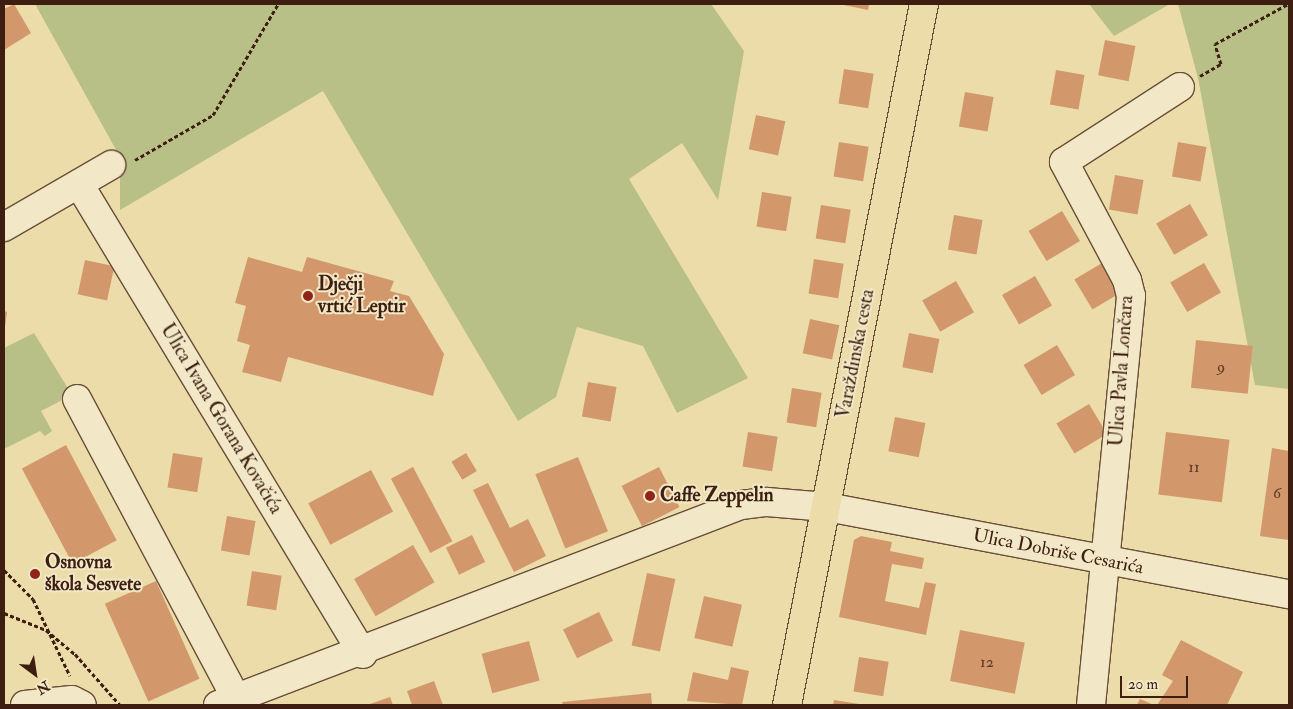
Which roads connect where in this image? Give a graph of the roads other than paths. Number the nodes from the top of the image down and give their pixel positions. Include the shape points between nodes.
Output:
1 (924, 4) edge
2 (1180, 87) road end
3 (111, 165) road end
4 (79, 184) junction
5 (4, 227) edge
6 (77, 399) dead end
7 (827, 507) junction
8 (1107, 562) junction
9 (1289, 594) edge
10 (363, 654) junction
11 (227, 702) edge
12 (77, 703) edge
13 (25, 705) edge
14 (787, 705) edge
15 (1091, 705) edge

1 - 7 main road, Varaždinska cesta
2 - 8 street, Ulica Pavla Lončara via 1064,162 1127,280 1131,296
3 - 4 street
4 - 5 street
4 - 10 street, Ulica Ivana Gorana Kovačića
6 - 11 street
7 - 8 street, Ulica Dobriše Cesarića
7 - 10 street via 794,503 741,505
7 - 14 main road, Varaždinska cesta
8 - 9 street, Ulica Dobriše Cesarića
8 - 15 street, Ulica Pavla Lončara
10 - 11 street
12 - 13 street

